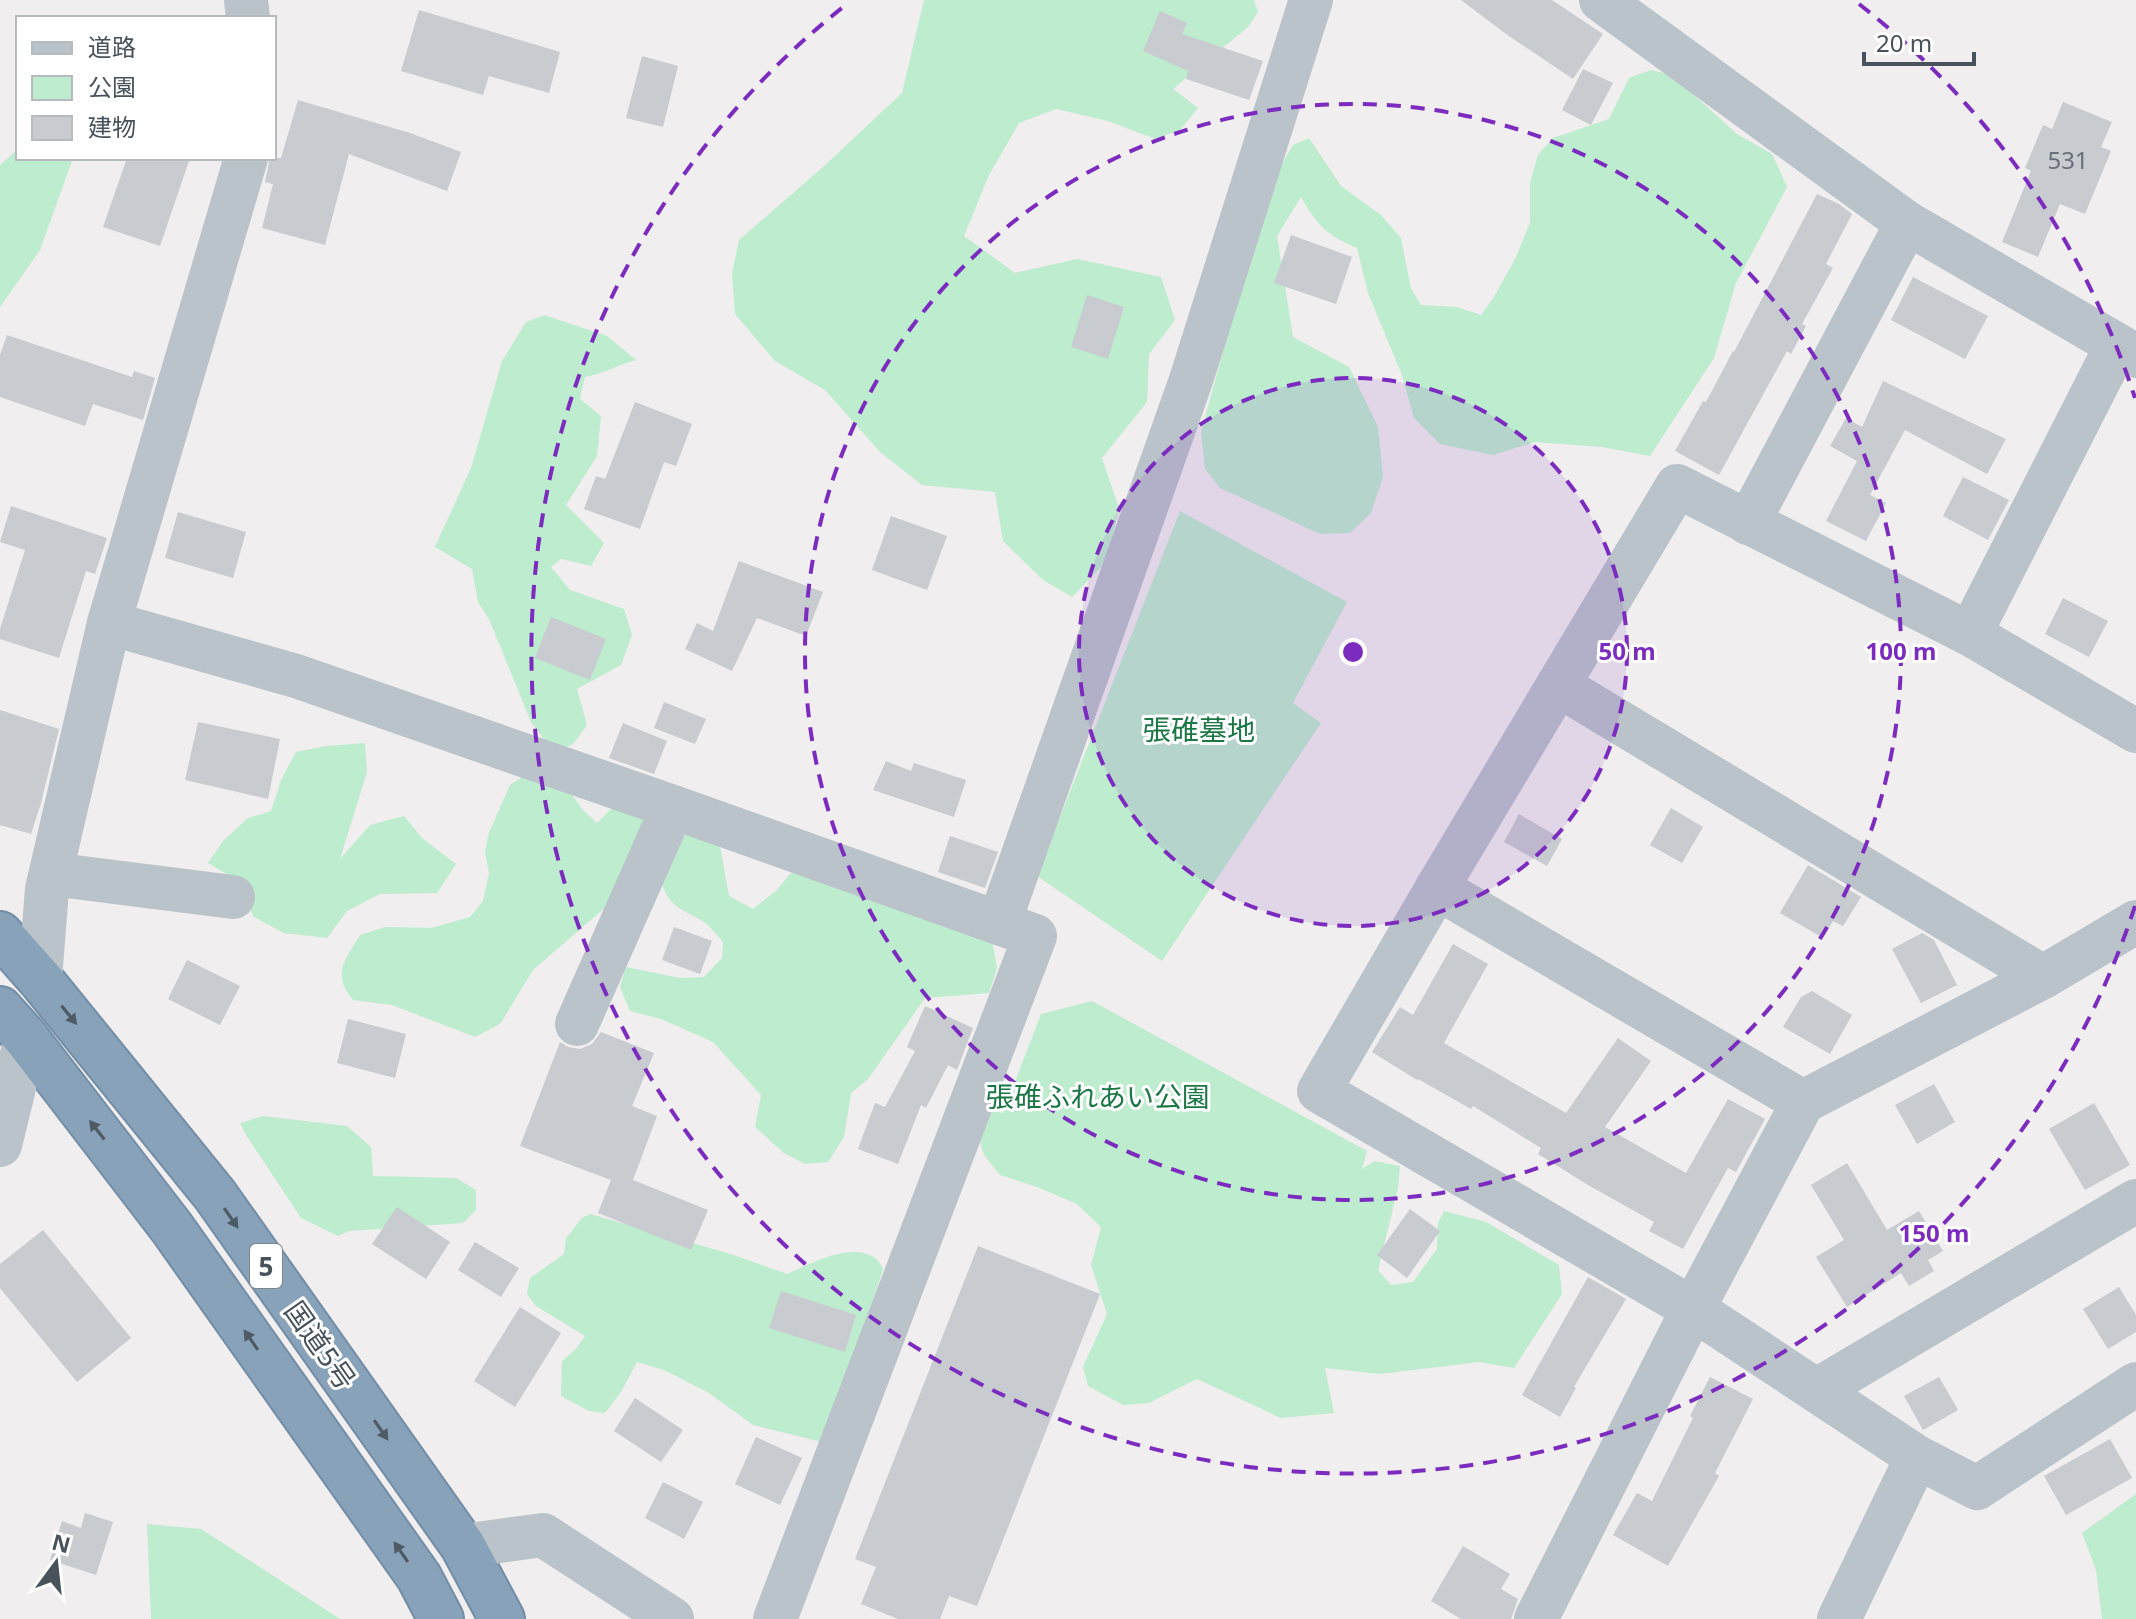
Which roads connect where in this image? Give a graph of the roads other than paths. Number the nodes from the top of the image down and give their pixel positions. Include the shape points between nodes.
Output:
1 (1311, 0) edge
2 (1601, 0) edge
3 (245, 160) edge
4 (1907, 223) junction
5 (2126, 350) edge
6 (1748, 523) junction
7 (109, 623) junction
8 (1970, 634) junction
9 (1558, 685) junction
10 (2136, 731) edge
11 (673, 807) junction
12 (51, 874) junction
13 (1437, 888) junction
14 (233, 897) dead end
15 (2136, 922) edge
16 (999, 923) junction
17 (0, 934) edge
18 (2043, 977) junction
19 (40, 979) junction
20 (13, 1024) edge
21 (577, 1024) dead end
22 (1803, 1102) junction
23 (0, 1145) edge
24 (2136, 1201) edge
25 (1693, 1309) junction
26 (2136, 1384) edge
27 (1817, 1390) junction
28 (1917, 1457) junction
29 (463, 1546) junction
30 (441, 1619) edge
31 (502, 1619) edge
32 (672, 1619) edge
33 (775, 1619) edge
34 (1536, 1619) edge
35 (1839, 1619) edge

1 - 16 street via 1191,380
2 - 4 street
3 - 7 street
4 - 5 street
4 - 6 street
5 - 8 street
6 - 8 street
6 - 9 street via 1677,486
7 - 11 street via 296,676
7 - 12 street
8 - 10 street
9 - 13 street
9 - 18 street
11 - 16 street
11 - 21 street
12 - 14 street
12 - 19 street
13 - 22 street
13 - 25 street via 1319,1091
15 - 18 street
16 - 33 street via 1035,936
17 - 19 highway, 国道5号 / 5
18 - 22 street
19 -> 29 highway, 国道5号 / 5 via 215,1195
20 - 23 street
30 -> 20 highway, 国道5号 / 5 via 419,1577 172,1228
22 - 25 street
24 - 27 street
25 - 27 street
25 - 34 street
26 - 28 street via 1977,1488
27 - 28 street
28 - 35 street
29 - 31 highway, 国道5号 / 5
29 - 32 street via 543,1535

